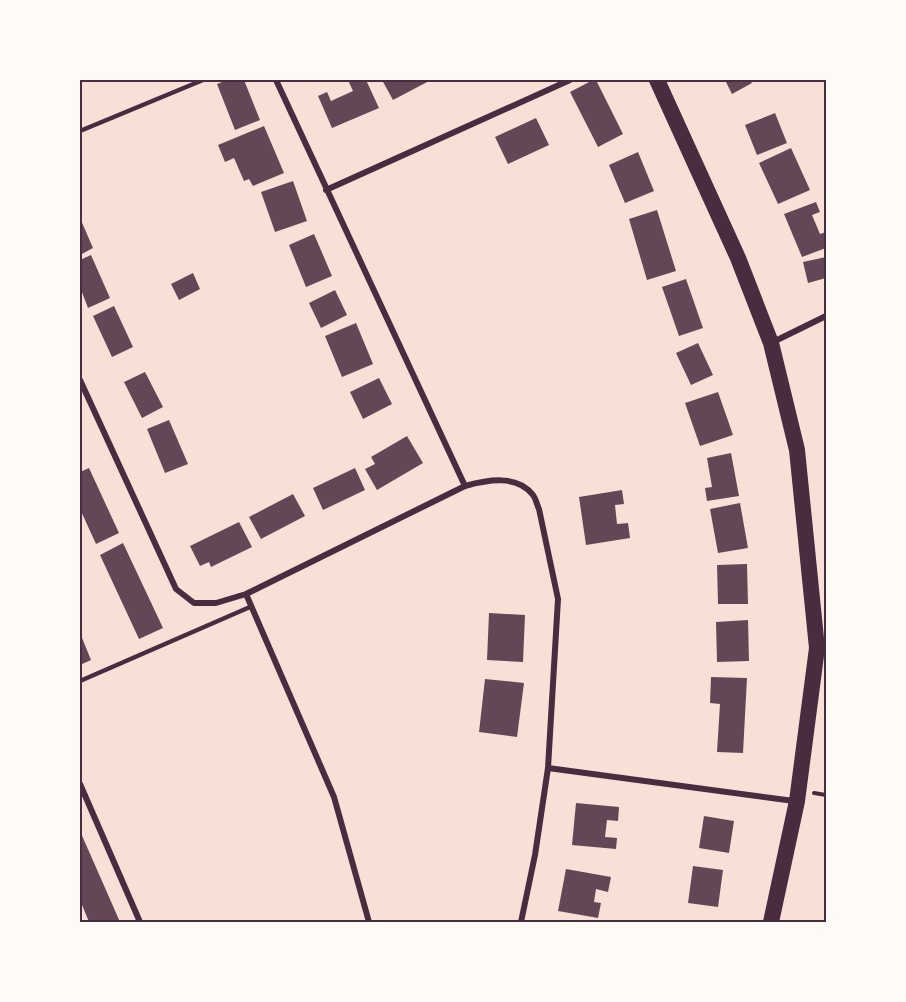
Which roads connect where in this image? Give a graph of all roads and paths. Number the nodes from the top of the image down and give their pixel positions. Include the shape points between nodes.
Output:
1 (203, 80) edge
2 (276, 80) edge
3 (570, 80) edge
4 (657, 80) edge
5 (80, 131) edge
6 (326, 190) junction
7 (826, 316) edge
8 (771, 343) junction
9 (80, 380) edge
10 (465, 486) junction
11 (246, 594) junction
12 (250, 607) junction
13 (80, 681) edge
14 (548, 768) junction
15 (80, 784) edge
16 (797, 801) junction
17 (140, 922) edge
18 (369, 922) edge
19 (521, 922) edge
20 (771, 922) edge

1 - 5 lane
2 - 6 street
3 - 6 street
4 - 8 highway via 738,258
6 - 10 street
7 - 8 street
8 - 16 highway via 797,450 816,648
9 - 11 street via 176,588 194,603 216,603
10 - 11 street
10 - 14 street via 491,479 517,483 533,495 539,509 558,599
11 - 12 street
12 - 13 lane
12 - 18 street via 334,797
14 - 16 street
14 - 19 street
15 - 17 street
16 - 20 highway

